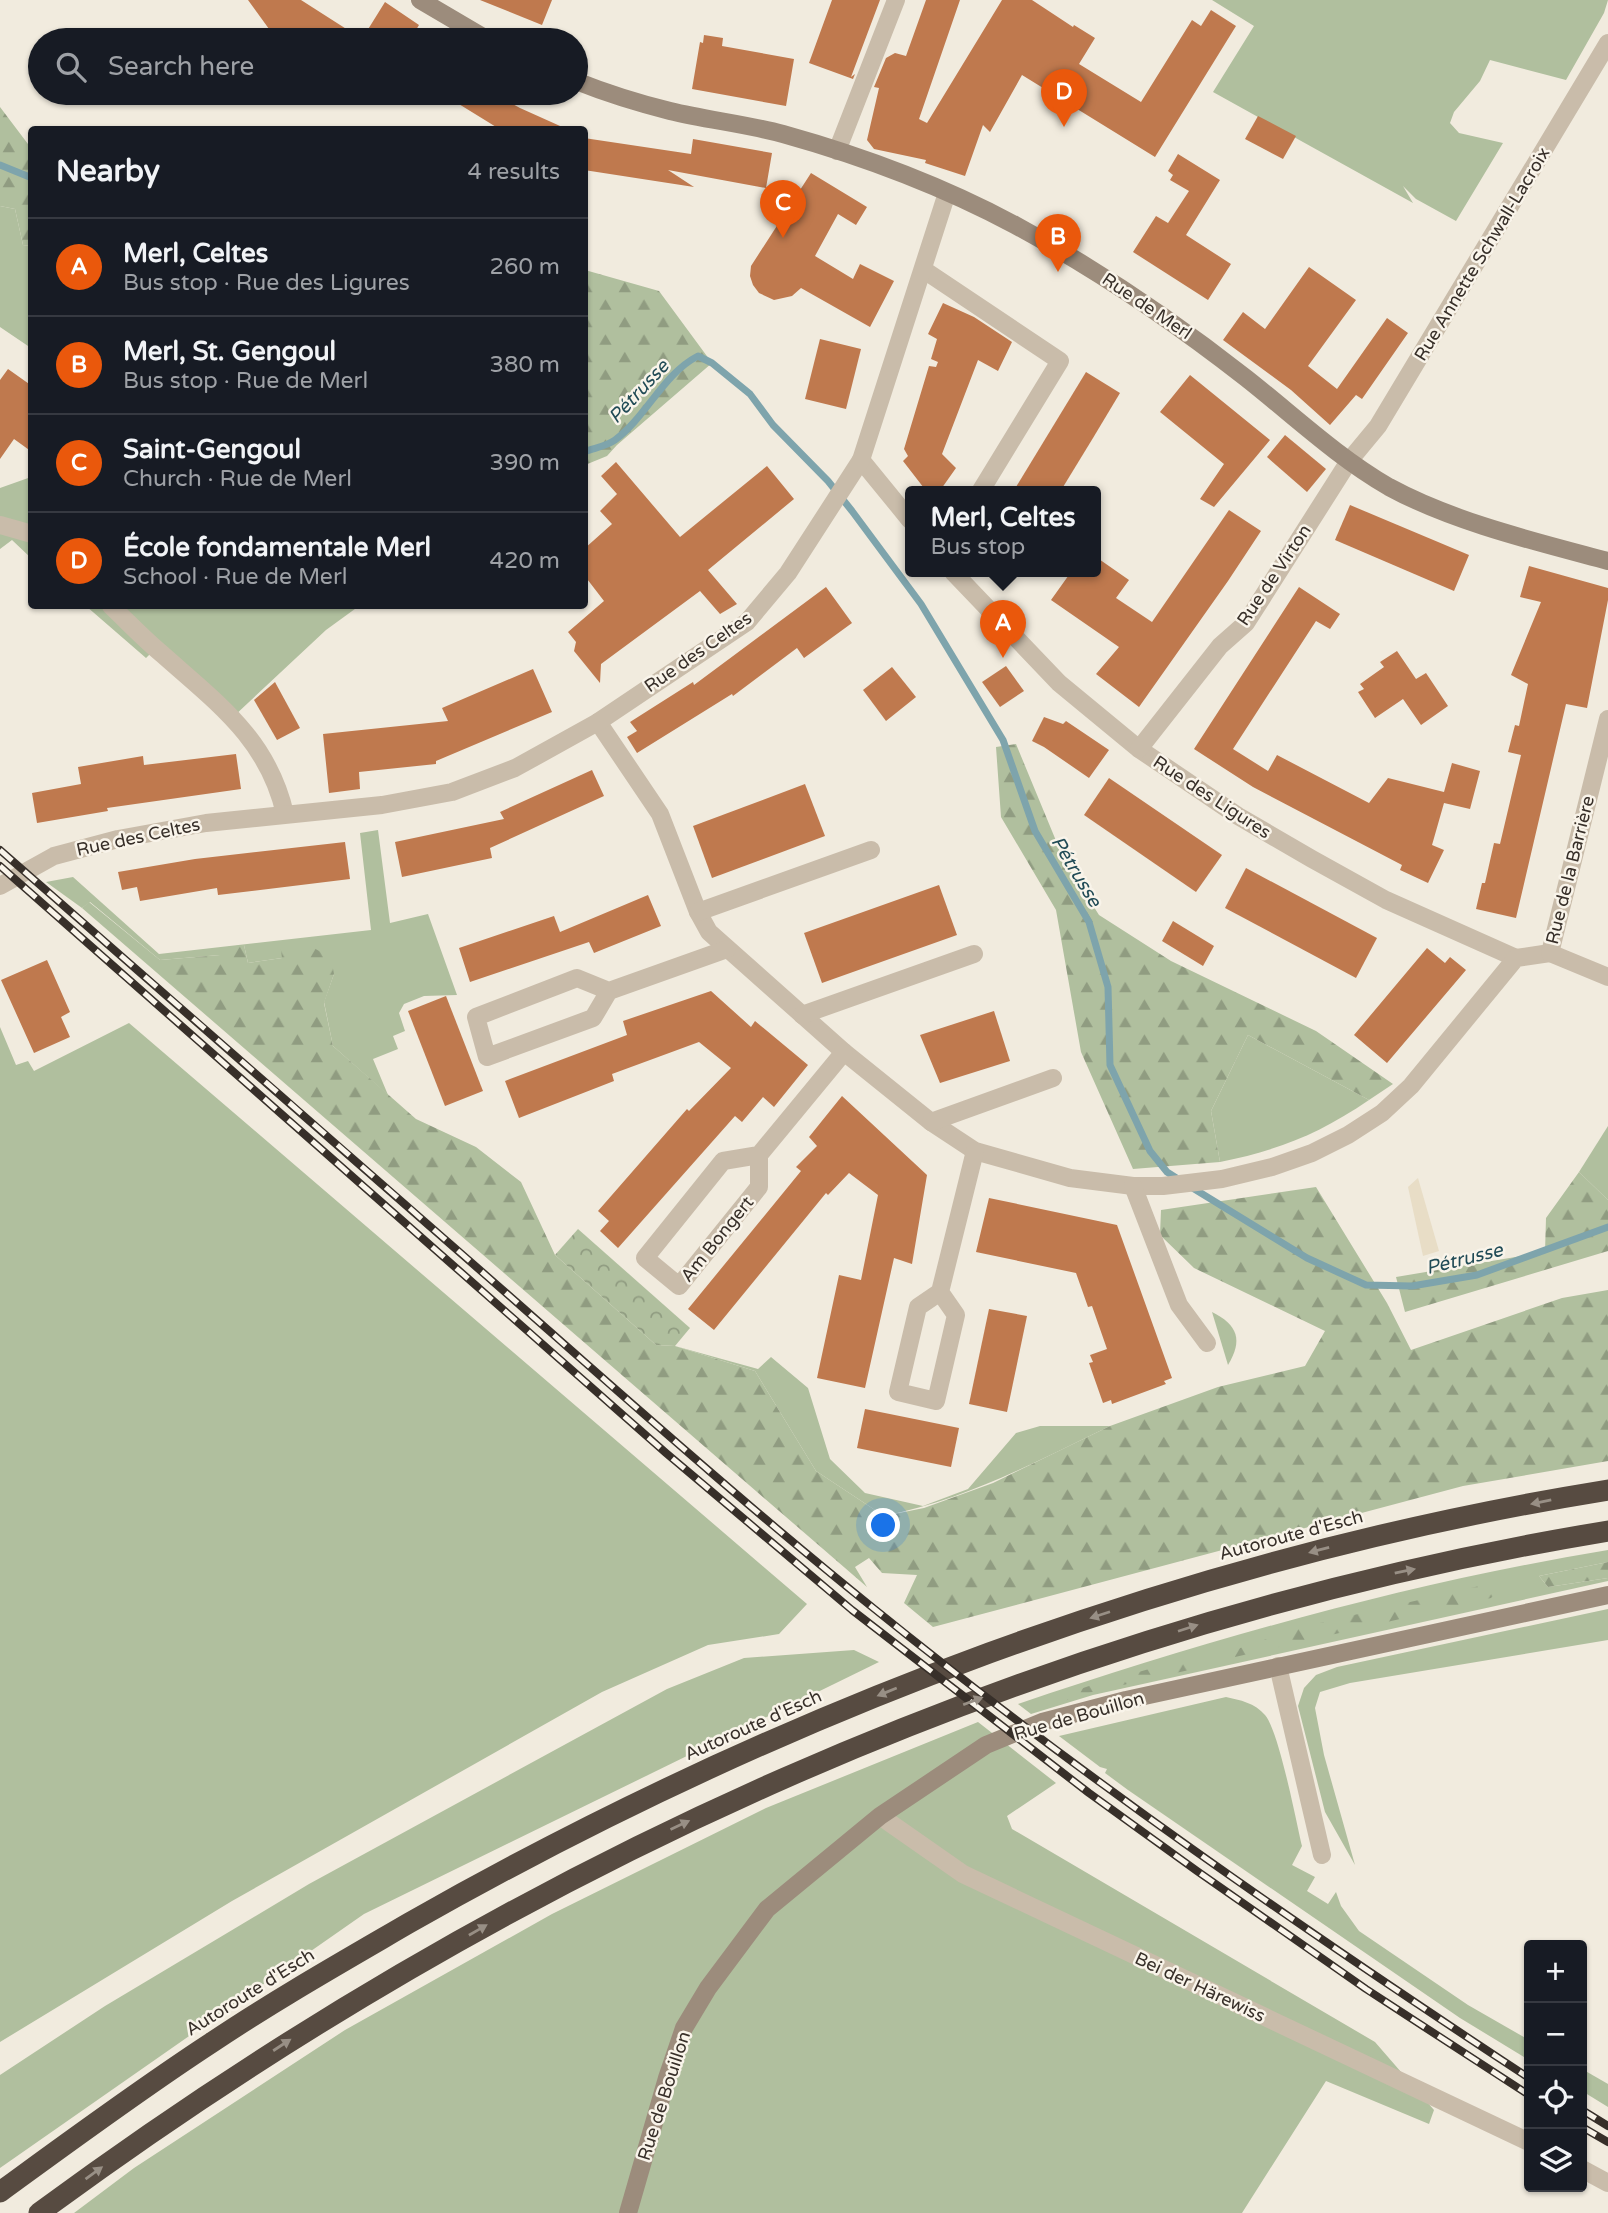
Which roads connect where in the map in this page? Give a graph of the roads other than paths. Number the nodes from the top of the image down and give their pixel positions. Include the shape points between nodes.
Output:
1 (420, 0) edge
2 (896, 0) edge
3 (468, 28) edge
4 (1608, 43) edge
5 (588, 85) edge
6 (837, 151) junction
7 (947, 193) junction
8 (924, 270) junction
9 (862, 460) junction
10 (1349, 461) junction
11 (984, 486) edge
12 (905, 514) edge
13 (0, 524) edge
14 (28, 533) edge
15 (1608, 561) edge
16 (958, 577) edge
17 (114, 609) edge
18 (1608, 719) edge
19 (598, 722) junction
20 (1139, 749) junction
21 (285, 814) junction
22 (871, 850) dead end
23 (0, 887) edge
24 (698, 912) junction
25 (727, 949) junction
26 (1549, 953) junction
27 (974, 954) dead end
28 (1516, 958) junction
29 (1608, 977) edge
30 (609, 991) junction
31 (802, 1015) junction
32 (844, 1052) junction
33 (1053, 1078) dead end
34 (930, 1122) junction
35 (975, 1151) junction
36 (759, 1155) junction
37 (1133, 1186) junction
38 (940, 1292) junction
39 (1207, 1343) dead end
40 (1608, 1490) edge
41 (1608, 1531) edge
42 (1608, 1595) edge
43 (1278, 1665) junction
44 (880, 1816) junction
45 (1322, 1855) dead end
46 (1524, 2140) edge
47 (1587, 2172) edge
48 (1608, 2183) edge
49 (0, 2192) edge
50 (38, 2213) edge
51 (628, 2213) edge

1 - 3 street
2 - 6 street
4 - 10 street, Rue Annette Schwall-Lacroix via 1378,426
5 - 6 street, Rue de Merl via 671,111
6 - 7 street, Rue de Merl
7 - 8 street, Rue des Celtes
7 - 10 street, Rue de Merl via 1011,223 1133,294
8 - 9 street, Rue des Celtes
8 - 11 street via 1060,361
9 - 12 street
9 - 19 street, Rue des Celtes via 788,573 747,622
10 - 15 street, Rue de Merl via 1390,487 1443,511
10 - 20 street, Rue de Virton via 1246,623 1220,646
13 - 14 street
16 - 20 street, Rue des Ligures via 1059,683
17 - 21 street via 233,717 272,771
18 - 26 street, Rue de la Barrière
19 - 21 street, Rue des Celtes via 515,768 452,792 382,805
19 - 24 street via 660,814
20 - 28 street, Rue des Ligures via 1238,816 1322,865 1386,900
21 - 23 street, Rue des Celtes via 118,839 54,856
22 - 24 street
24 - 25 street via 709,932
25 - 30 street
25 - 31 street
26 - 28 street, Rue de la Barrière
26 - 29 street
27 - 31 street
28 - 37 street via 1411,1086 1382,1113 1348,1135 1312,1153 1223,1180
30 - 30 street via 593,1018 488,1057 476,1017 576,978
31 - 32 street
32 - 34 street
32 - 36 street
33 - 34 street
34 - 35 street
35 - 37 street via 1070,1178
35 - 38 street
36 - 36 street, Am Bongert via 723,1161 645,1258 679,1286 759,1187
37 - 39 street via 1180,1305
38 - 38 street via 918,1307 898,1392 936,1401 956,1315
40 -> 49 highway, Autoroute d'Esch via 1363,1539 1233,1573 997,1649 856,1704 662,1790 490,1877 210,2043
50 -> 41 highway via 123,2151 336,2011 513,1910 671,1829 818,1763 1018,1684 1237,1613 1401,1571
42 - 43 street, Rue de Bouillon
43 - 44 street, Rue de Bouillon via 1042,1722 986,1745
43 - 45 street
44 - 46 street, Bei der Härewiss via 963,1874
44 - 51 street, Rue de Bouillon via 767,1909 708,1988 684,2028
47 - 48 street

